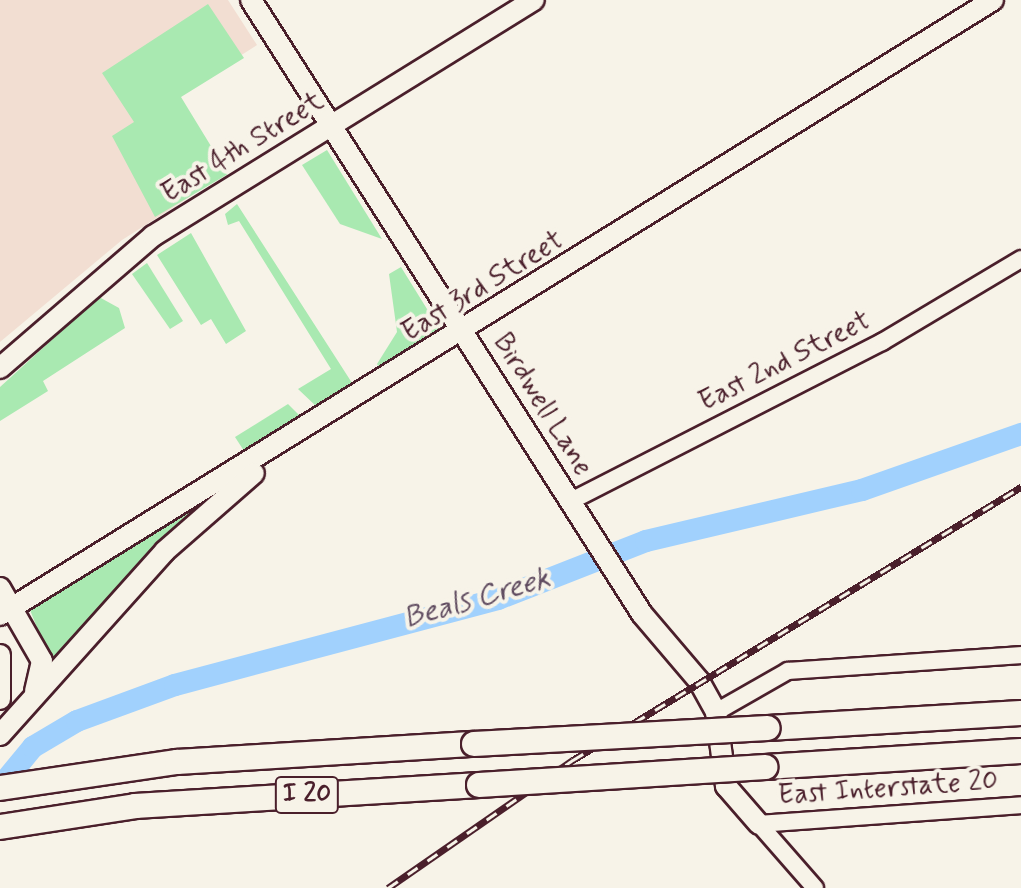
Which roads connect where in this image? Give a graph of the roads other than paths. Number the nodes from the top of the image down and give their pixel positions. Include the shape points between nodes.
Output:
1 (251, 0) edge
2 (993, 0) edge
3 (528, 2) edge
4 (332, 126) junction
5 (1021, 259) edge
6 (464, 332) junction
7 (0, 368) edge
8 (297, 436) junction
9 (569, 502) junction
10 (0, 588) edge
11 (6, 612) edge
12 (0, 655) edge
13 (1021, 655) edge
14 (33, 694) junction
15 (0, 699) edge
16 (716, 712) junction
17 (1021, 713) edge
18 (0, 735) edge
19 (1021, 751) edge
20 (0, 788) edge
21 (1021, 805) edge
22 (759, 824) junction
23 (0, 827) edge
24 (815, 888) edge

1 - 4 main road, Birdwell Lane
2 - 6 main road, East 3rd Street
3 - 4 main road, East 4th Street
4 - 6 main road, Birdwell Lane
4 - 7 main road, East 4th Street via 153,236
5 - 9 street, East 2nd Street via 882,342
6 - 8 main road, East 3rd Street
6 - 9 main road, Birdwell Lane
8 - 11 main road, East 3rd Street
8 - 14 main road via 165,551
9 - 16 main road, Birdwell Lane
10 - 11 main road
11 - 14 main road via 42,661
12 - 15 main road
13 - 16 street via 788,671
14 - 18 main road
16 - 22 main road via 726,786
17 - 20 highway, I 20, bridge via 177,762
19 - 23 highway, I 20, bridge via 135,806
21 - 22 street, East Interstate 20
22 - 24 street

